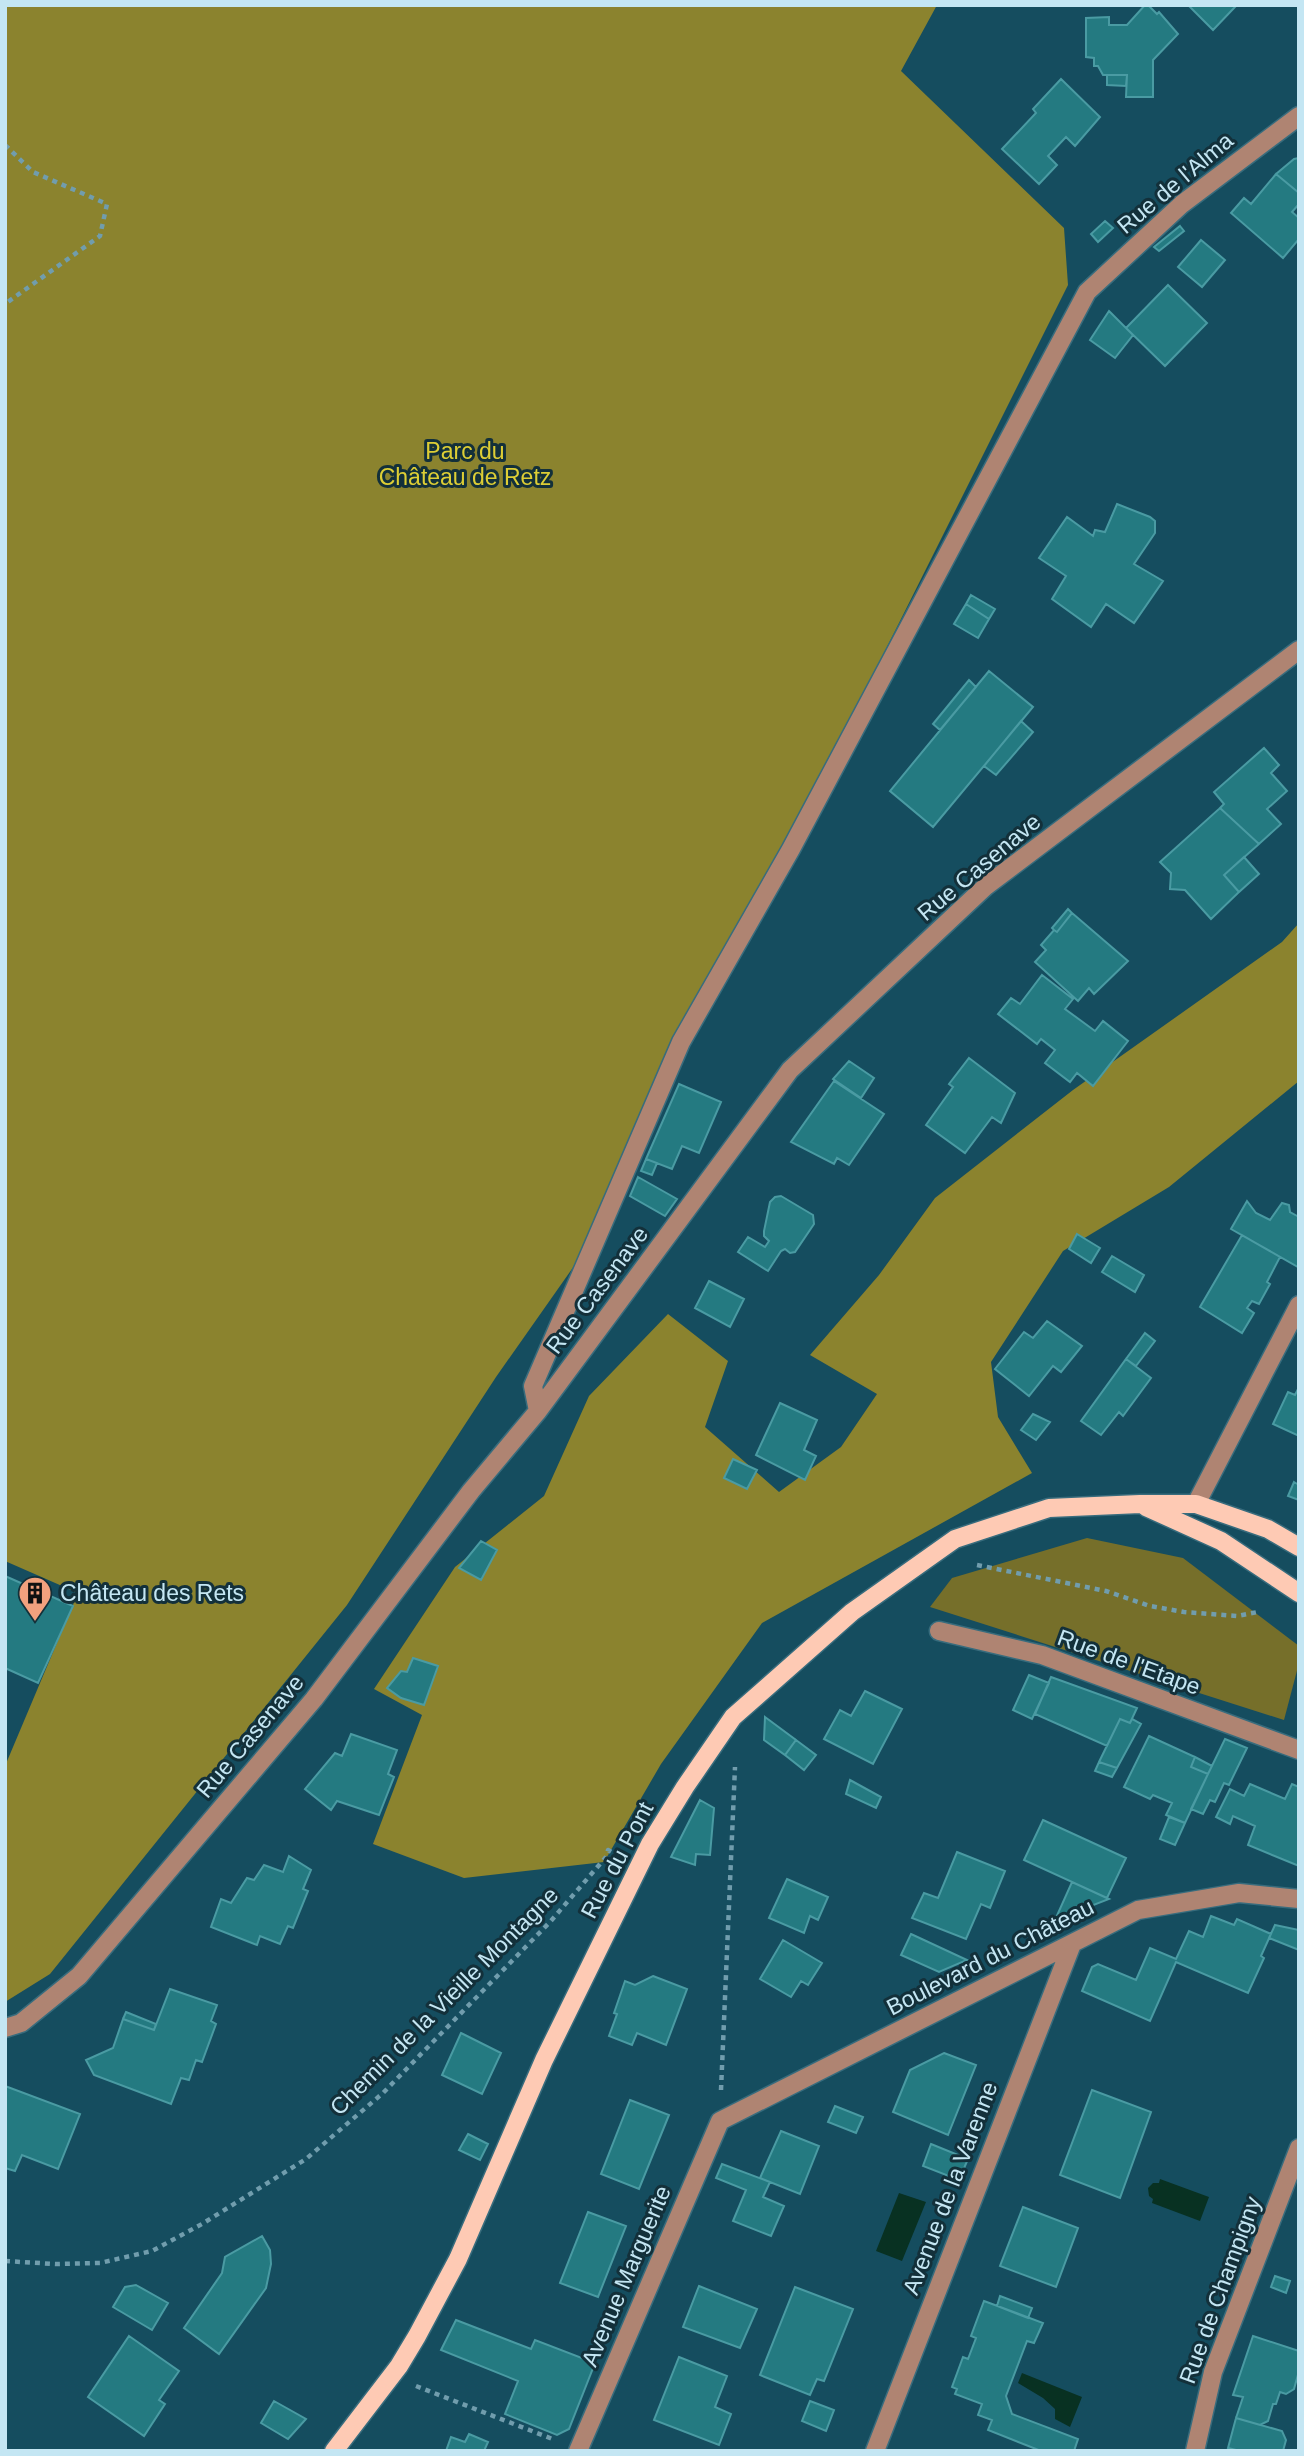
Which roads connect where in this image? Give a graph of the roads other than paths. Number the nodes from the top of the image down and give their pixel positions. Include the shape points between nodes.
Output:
1 (1299, 116) edge
2 (1299, 650) edge
3 (1299, 1305) edge
4 (538, 1411) junction
5 (1140, 1504) junction
6 (1196, 1504) junction
7 (1299, 1547) edge
8 (1299, 1593) edge
9 (939, 1632) dead end
10 (1299, 1750) edge
11 (1299, 1899) edge
12 (1072, 1944) junction
13 (5, 2028) edge
14 (720, 2121) joint
15 (1299, 2148) edge
16 (579, 2450) edge
17 (334, 2451) edge
18 (875, 2451) edge
19 (1195, 2451) edge

1 - 4 street, Rue de l'Alma via 1182,204 1087,292 791,849 681,1042 533,1386
2 - 4 street, Rue Casenave via 986,886 790,1070
3 - 6 street
4 - 13 street, Rue Casenave via 471,1491 314,1699 79,1976 21,2023
5 - 6 main road, Rue du Pont
5 - 8 main road, Rue du Pont via 1221,1541
5 - 17 main road, Rue du Pont via 1049,1508 955,1539 852,1612 733,1717 650,1844 544,2060 458,2259 423,2325 399,2366
6 - 7 main road, Rue du Pont via 1268,1529
9 - 10 street, Rue de l'Etape via 1042,1655
11 - 12 street, Boulevard du Château via 1239,1893 1138,1910
12 - 14 street, Boulevard du Château
12 - 18 street, Avenue de la Varenne
14 - 16 street, Avenue Marguerite
15 - 19 street, Rue de Champigny via 1213,2372

